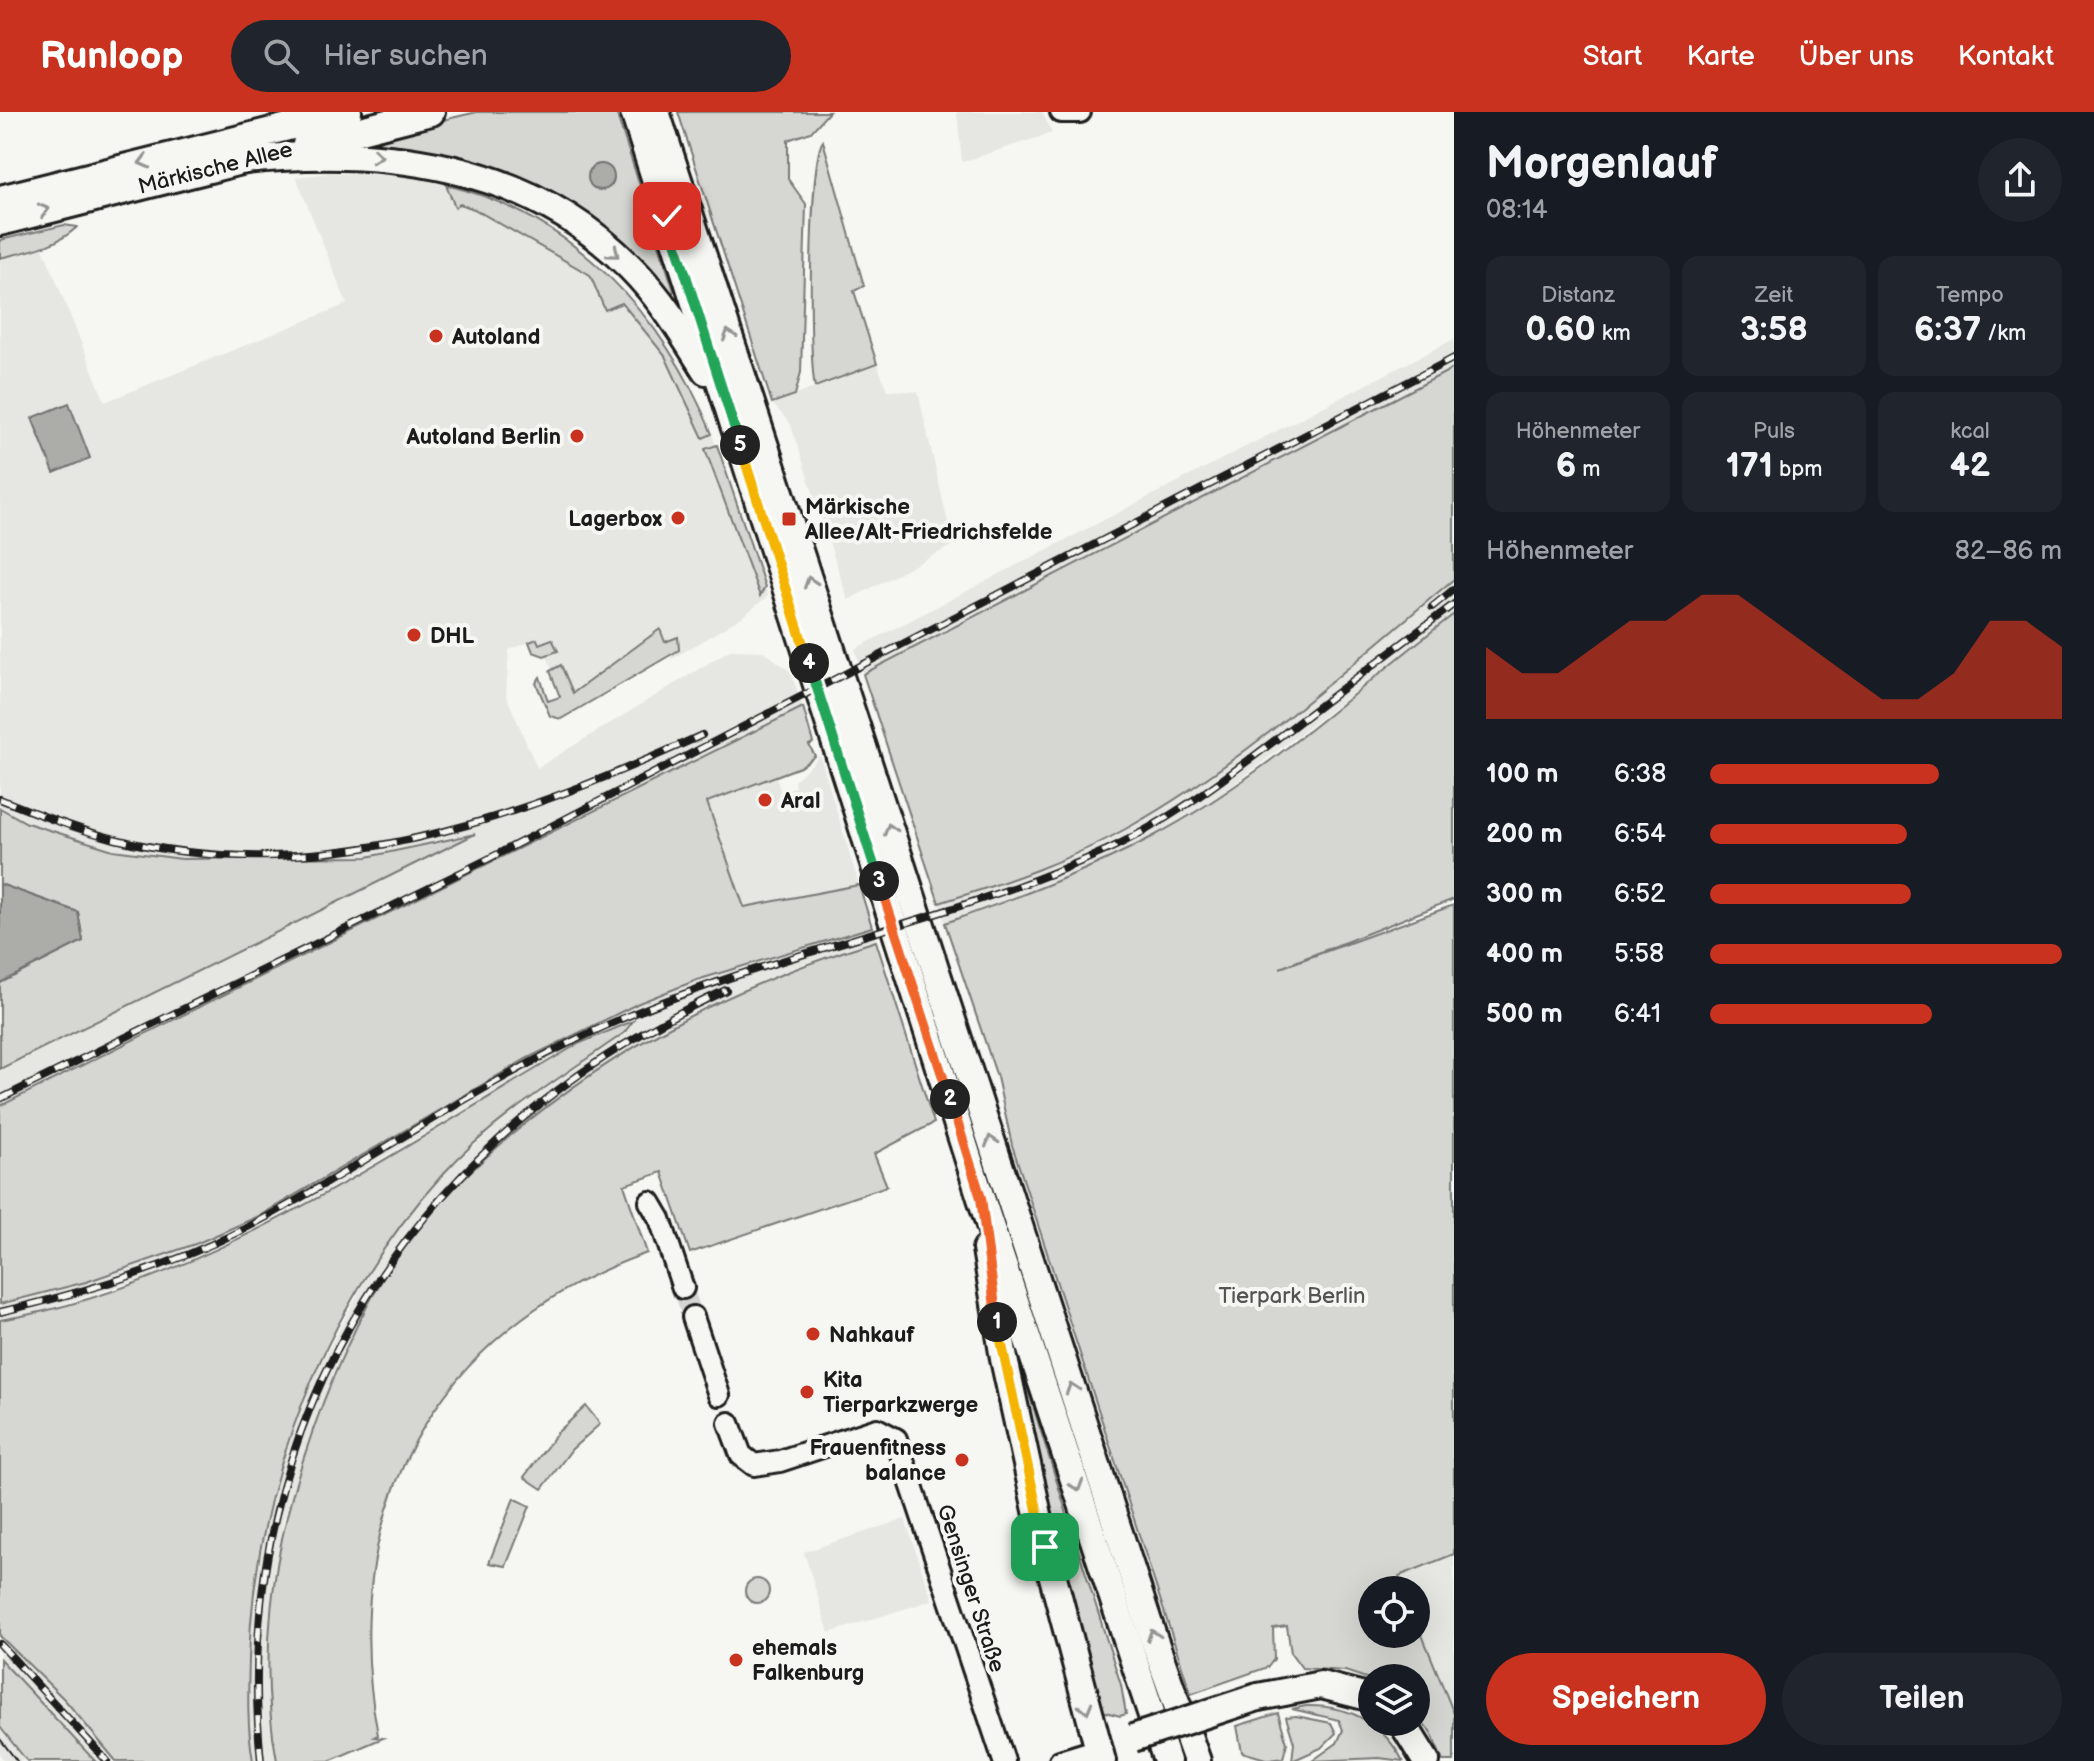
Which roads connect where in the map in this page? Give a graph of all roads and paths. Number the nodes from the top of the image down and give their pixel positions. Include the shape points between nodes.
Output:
1 (302, 112) edge
2 (348, 112) edge
3 (431, 112) edge
4 (634, 112) edge
5 (656, 112) edge
6 (1061, 112) edge
7 (1080, 112) edge
8 (216, 144) junction
9 (244, 160) junction
10 (0, 199) edge
11 (0, 222) edge
12 (728, 407) junction
13 (981, 1198) junction
14 (650, 1202) dead end
15 (683, 1288) tunnel mouth
16 (693, 1317) tunnel mouth
17 (719, 1395) dead end
18 (729, 1423) dead end
19 (1358, 1694) edge
20 (1411, 1736) edge
21 (1100, 1755) edge
22 (1004, 1761) edge
23 (1060, 1761) edge
24 (1167, 1761) edge
25 (1197, 1761) edge
26 (1426, 1761) edge

1 - 8 main road
2 - 8 main road, Märkische Allee
3 - 9 main road, Märkische Allee
4 - 12 main road
25 -> 5 main road
6 - 7 street
8 -> 10 main road, Märkische Allee
11 -> 9 main road, Märkische Allee
9 -> 12 main road via 313,153 400,158 462,171 531,198 629,266 667,309
12 - 13 main road
13 -> 21 main road via 1004,1359 1045,1547
13 -> 24 main road
14 - 15 street
16 - 17 street
18 - 22 street, Gensinger Straße via 741,1455 754,1465 877,1429 896,1439
19 - 21 main road, bridge via 1321,1685 1276,1691 1133,1738
20 - 26 main road
21 - 23 street

